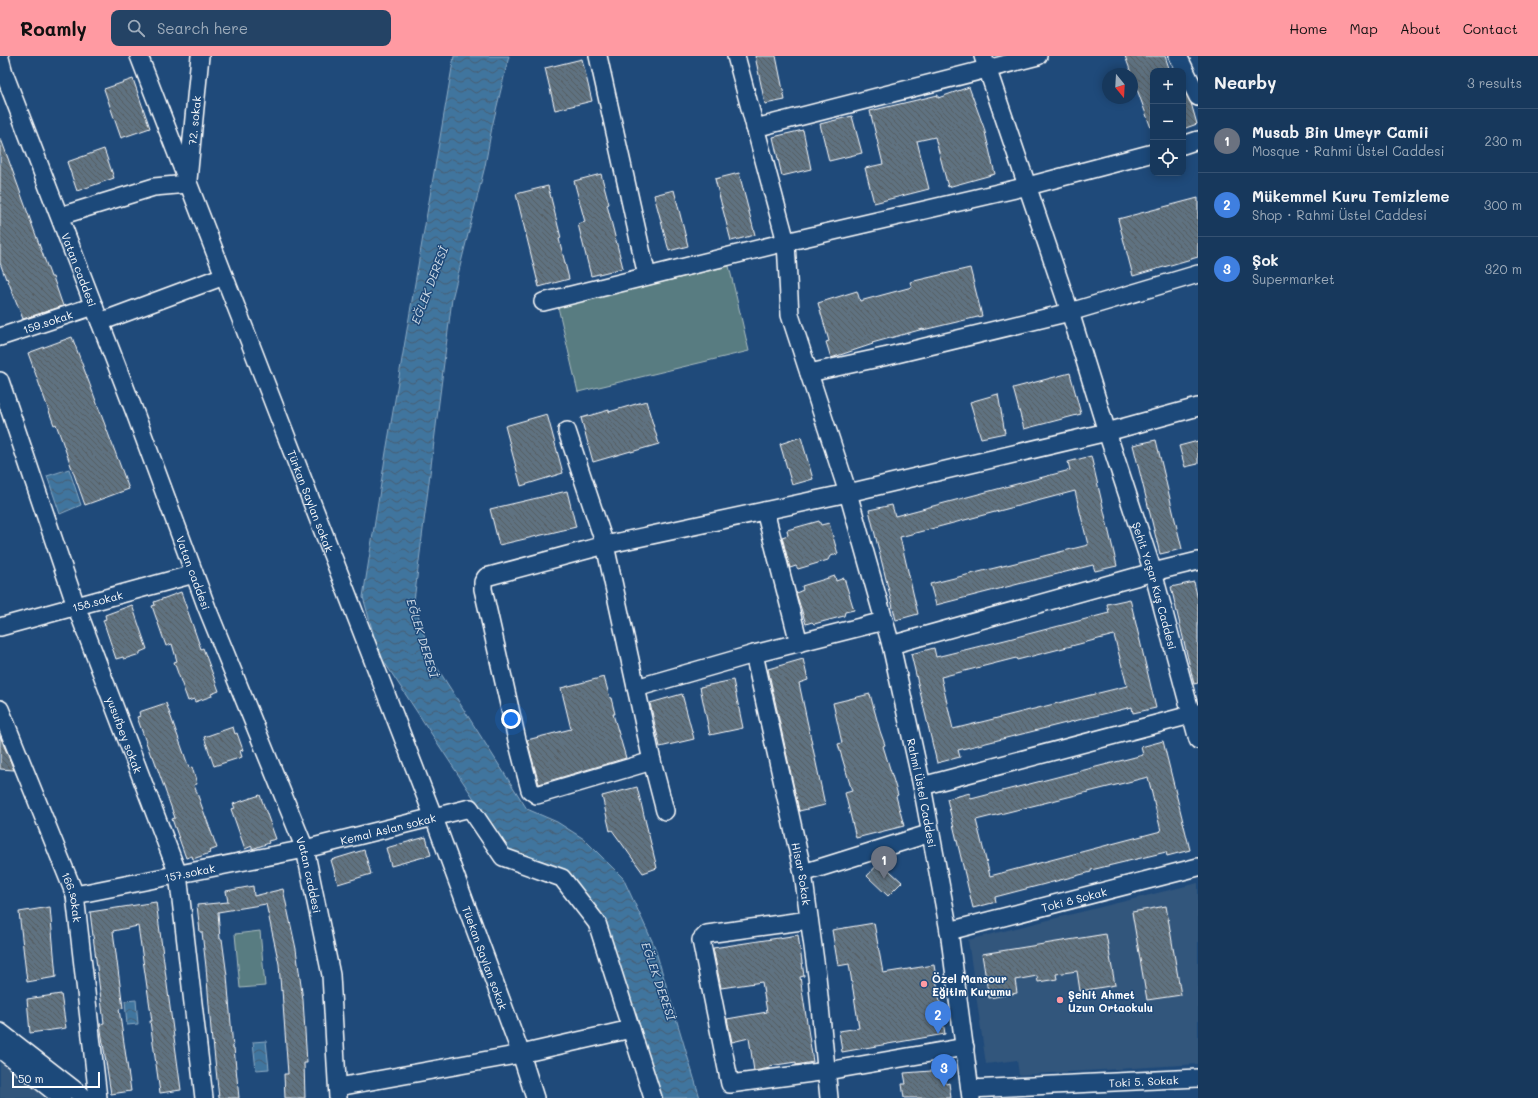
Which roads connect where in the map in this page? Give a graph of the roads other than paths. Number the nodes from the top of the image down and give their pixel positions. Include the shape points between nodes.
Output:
1 (139, 56) edge
2 (200, 56) edge
3 (598, 56) edge
4 (736, 56) edge
5 (1038, 56) edge
6 (1178, 56) edge
7 (986, 62) edge
8 (1, 69) edge
9 (1198, 97) edge
10 (755, 128) junction
11 (1198, 140) edge
12 (1186, 143) edge
13 (1150, 154) edge
14 (188, 184) junction
15 (1028, 186) junction
16 (60, 216) junction
17 (786, 242) junction
18 (1198, 274) edge
19 (224, 276) junction
20 (647, 276) junction
21 (543, 302) dead end
22 (94, 306) junction
23 (1070, 312) junction
24 (100, 322) junction
25 (0, 337) edge
26 (808, 373) junction
27 (0, 381) edge
28 (1198, 407) edge
29 (567, 431) dead end
30 (1107, 432) junction
31 (848, 494) junction
32 (765, 511) junction
33 (606, 545) junction
34 (1198, 561) edge
35 (1153, 572) junction
36 (194, 574) junction
37 (76, 606) junction
38 (884, 621) junction
39 (0, 627) edge
40 (799, 644) junction
41 (891, 645) junction
42 (754, 654) junction
43 (636, 688) junction
44 (0, 709) edge
45 (1195, 714) edge
46 (1198, 740) edge
47 (652, 761) junction
48 (922, 786) junction
49 (665, 811) dead end
50 (434, 818) junction
51 (931, 833) junction
52 (305, 849) junction
53 (1198, 867) edge
54 (803, 873) junction
55 (178, 874) junction
56 (75, 895) junction
57 (809, 920) junction
58 (950, 931) junction
59 (631, 1029) junction
60 (0, 1032) edge
61 (965, 1047) junction
62 (0, 1049) edge
63 (521, 1054) junction
64 (827, 1071) junction
65 (1198, 1078) edge
66 (338, 1092) edge
67 (970, 1093) edge
68 (62, 1098) edge
69 (85, 1098) edge
70 (98, 1098) edge
71 (204, 1098) edge
72 (535, 1098) edge
73 (653, 1098) edge
74 (829, 1098) edge

1 - 14 street, Türkan Saylan sokak
2 - 14 street, 72. sokak
3 - 20 street
4 - 10 street, Rahmi Üstel Caddesi
5 - 7 street
6 - 9 street
7 - 10 street
7 - 15 street, Şehit Yaşar Kuş Caddesi
8 - 16 street, Vatan caddesi
10 - 17 street, Rahmi Üstel Caddesi
11 - 12 street
13 - 15 street
14 - 16 street via 154,187
14 - 19 street, Türkan Saylan sokak
15 - 17 street
15 - 23 street, Şehit Yaşar Kuş Caddesi
16 - 22 street, Vatan caddesi
17 - 20 street
17 - 26 street, Rahmi Üstel Caddesi via 790,315
18 - 23 street
19 - 24 street
19 - 50 street, Türkan Saylan sokak
20 - 21 street
22 - 24 street, Vatan caddesi
22 - 25 street, 159.sokak
23 - 26 street
23 - 30 street, Şehit Yaşar Kuş Caddesi
24 - 36 street, Vatan caddesi
26 - 31 street, Rahmi Üstel Caddesi
27 - 37 street, yusufbey sokak
28 - 30 street
29 - 33 street
30 - 31 street
30 - 35 street, Şehit Yaşar Kuş Caddesi
31 - 32 street
31 - 38 street, Rahmi Üstel Caddesi
32 - 33 street
32 - 40 street
33 - 43 street
33 - 47 street via 486,577 483,582 484,589 530,790 537,795
34 - 35 street
35 - 41 street
35 - 45 street, Şehit Yaşar Kuş Caddesi
36 - 37 street, 158.sokak
36 - 52 street, Vatan caddesi via 245,706
37 - 39 street, 158.sokak
37 - 55 street, yusufbey sokak
38 - 40 street
38 - 41 street, Rahmi Üstel Caddesi
40 - 42 street
41 - 48 street, Rahmi Üstel Caddesi
42 - 43 street
42 - 54 street, Hisar Sokak
43 - 47 street
44 - 56 street, 166.sokak
45 - 46 street, Şehit Yaşar Kuş Caddesi
45 - 48 street
47 - 49 street
48 - 51 street, Rahmi Üstel Caddesi
50 - 52 street, Kemal Aslan sokak
50 - 59 street, Kemal Aslan sokak via 470,808 503,858 562,878 597,923
50 - 63 street, Tüekan Saylan sokak
51 - 54 street
51 - 58 street, Rahmi Üstel Caddesi
52 - 55 street, 157.sokak
52 - 66 street, Vatan caddesi via 331,975
53 - 58 street, Toki 8 Sokak
54 - 57 street, Hisar Sokak
55 - 56 street, 157.sokak
55 - 71 street, yusufbey sokak
56 - 70 street, 166.sokak
57 - 64 street, Hisar Sokak
57 - 64 street via 707,934 701,940 730,1084
58 - 61 street, Rahmi Üstel Caddesi
59 - 63 street
59 - 73 street
60 - 69 street
61 - 64 street
61 - 67 street, Rahmi Üstel Caddesi
62 - 68 street
63 - 66 street
63 - 72 street, Tüekan Saylan sokak
64 - 74 street, Hisar Sokak
65 - 67 street, Toki 5. Sokak

